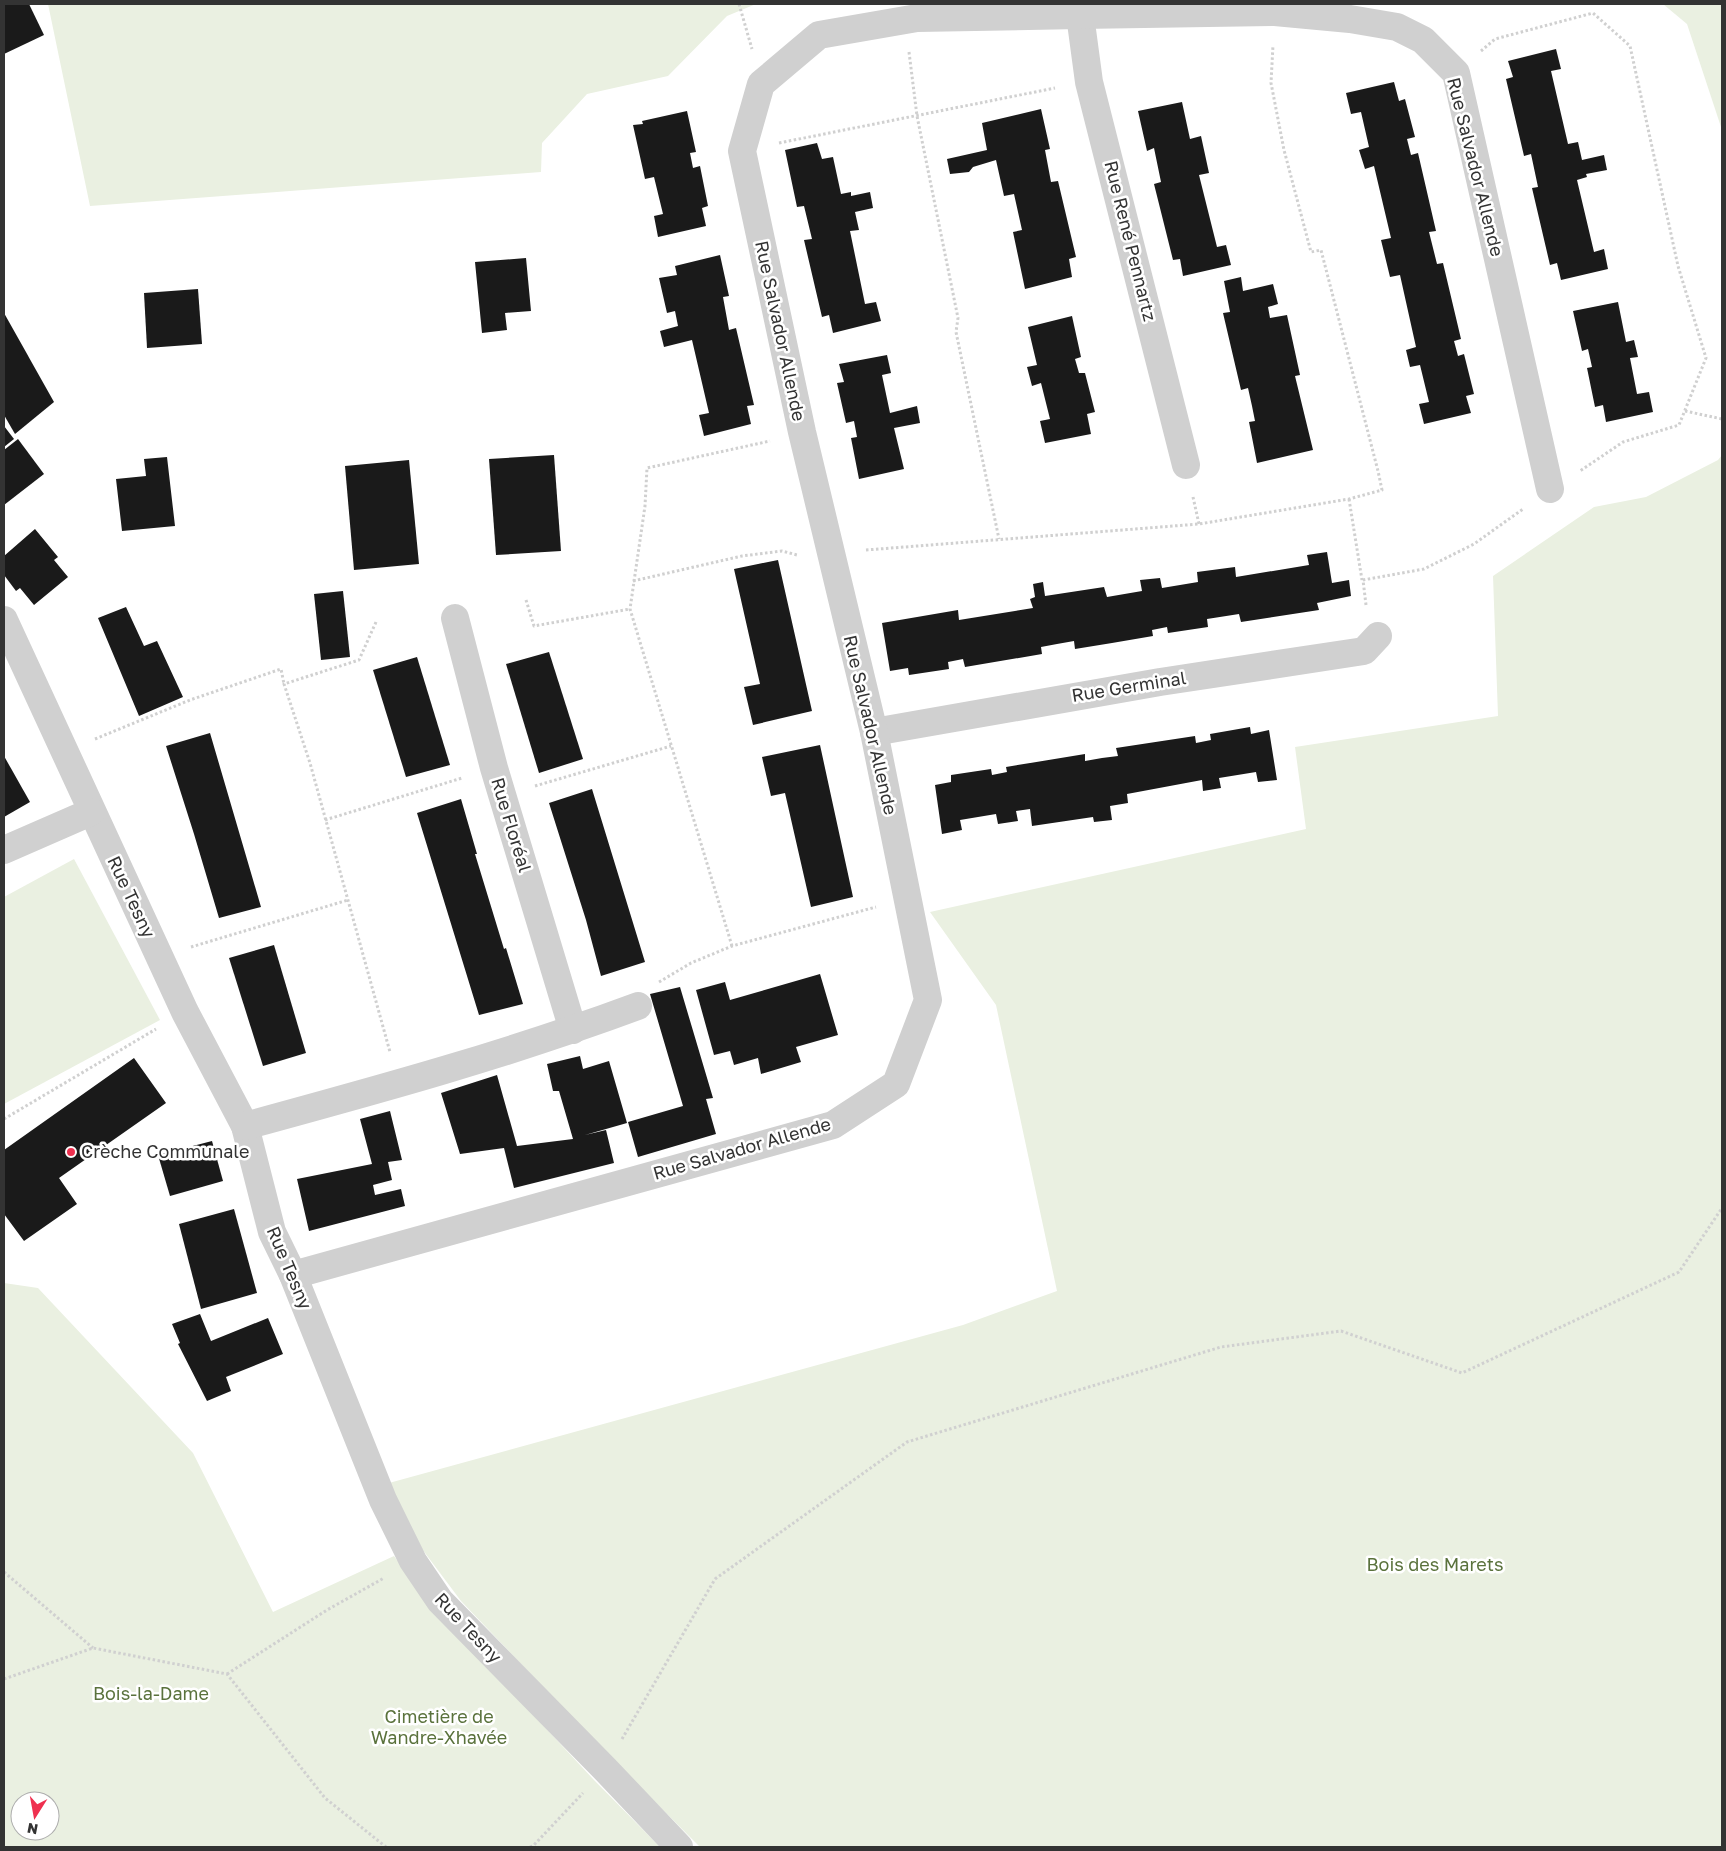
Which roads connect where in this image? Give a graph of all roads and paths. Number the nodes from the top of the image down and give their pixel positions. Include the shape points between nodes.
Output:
1 (739, 4) edge
2 (1274, 12) junction
3 (1080, 15) junction
4 (904, 19) junction
5 (1456, 73) junction
6 (1089, 82) junction
7 (761, 84) junction
8 (917, 116) junction
9 (742, 150) junction
10 (1685, 411) junction
11 (1722, 419) edge
12 (802, 432) junction
13 (1186, 465) dead end
14 (1550, 489) junction
15 (1349, 499) junction
16 (999, 539) junction
17 (830, 555) junction
18 (633, 580) junction
19 (1362, 580) junction
20 (526, 600) dead end
21 (630, 609) junction
22 (455, 618) dead end
23 (4, 620) edge
24 (376, 622) dead end
25 (1378, 636) joint
26 (284, 684) junction
27 (874, 732) junction
28 (671, 746) junction
29 (65, 751) junction
30 (494, 768) junction
31 (503, 795) junction
32 (91, 812) junction
33 (326, 820) junction
34 (4, 850) edge
35 (348, 900) junction
36 (875, 907) dead end
37 (732, 946) junction
38 (160, 958) junction
39 (638, 1006) joint
40 (185, 1012) junction
41 (573, 1030) junction
42 (399, 1084) junction
43 (4, 1119) edge
44 (245, 1126) junction
45 (1722, 1208) edge
46 (293, 1275) junction
47 (413, 1561) junction
48 (4, 1572) edge
49 (93, 1648) junction
50 (227, 1674) junction
51 (4, 1679) edge
52 (605, 1769) junction
53 (386, 1847) edge
54 (530, 1847) edge
55 (679, 1847) edge

1 - 7 path
2 - 3 street, Rue Salvador Allende
2 - 5 street, Rue Salvador Allende via 1397,27 1423,40
2 - 15 path via 1271,82 1284,150 1311,252 1320,250 1382,490
3 - 4 street, Rue Salvador Allende
3 - 6 street, Rue René Pennartz
4 - 7 street, Rue Salvador Allende via 819,36
4 - 8 path
5 - 10 path via 1495,39 1593,13 1630,46 1678,266 1706,358
5 - 14 street, Rue Salvador Allende
6 - 8 path
6 - 13 street, Rue René Pennartz
7 - 9 street, Rue Salvador Allende
8 - 9 path
8 - 16 path via 958,318 956,332
9 - 12 street, Rue Salvador Allende
10 - 11 path
10 - 14 path via 1679,425 1623,442
12 - 17 street, Rue Salvador Allende
12 - 18 path via 647,468 645,506
14 - 19 path via 1474,544 1424,569
15 - 16 path via 1199,524
15 - 19 path
16 - 17 path
17 - 18 path via 803,556 782,551 742,556
17 - 27 street, Rue Salvador Allende
18 - 21 path
19 - 25 path via 1367,614
20 - 21 path via 534,626
21 - 28 path
22 - 30 street, Rue Floréal
23 - 29 street, Rue Tesny
24 - 26 path via 359,660
25 - 27 street, Rue Germinal via 1364,651 1160,682
26 - 29 path via 281,669 190,700
26 - 33 path
27 - 46 street, Rue Salvador Allende via 928,1000 896,1084 833,1125
28 - 31 path
28 - 37 path
29 - 32 street, Rue Tesny
30 - 31 street, Rue Floréal
30 - 33 path
31 - 41 street, Rue Floréal
32 - 34 street
32 - 38 street, Rue Tesny
33 - 35 path
35 - 38 path
35 - 42 path
36 - 37 path
37 - 39 path via 691,963 647,989
38 - 40 street, Rue Tesny
39 - 41 street
40 - 43 path
40 - 44 street, Rue Tesny
41 - 42 street
42 - 44 street
44 - 46 street, Rue Tesny via 272,1232
45 - 52 path via 1679,1272 1462,1373 1341,1331 1221,1347 907,1442 715,1578
46 - 47 street, Rue Tesny via 383,1500
47 - 50 path
47 - 52 street, Rue Tesny via 440,1602
48 - 49 path
49 - 50 path
49 - 51 path
50 - 53 path via 325,1798
52 - 54 path
52 - 55 street, Rue Tesny

